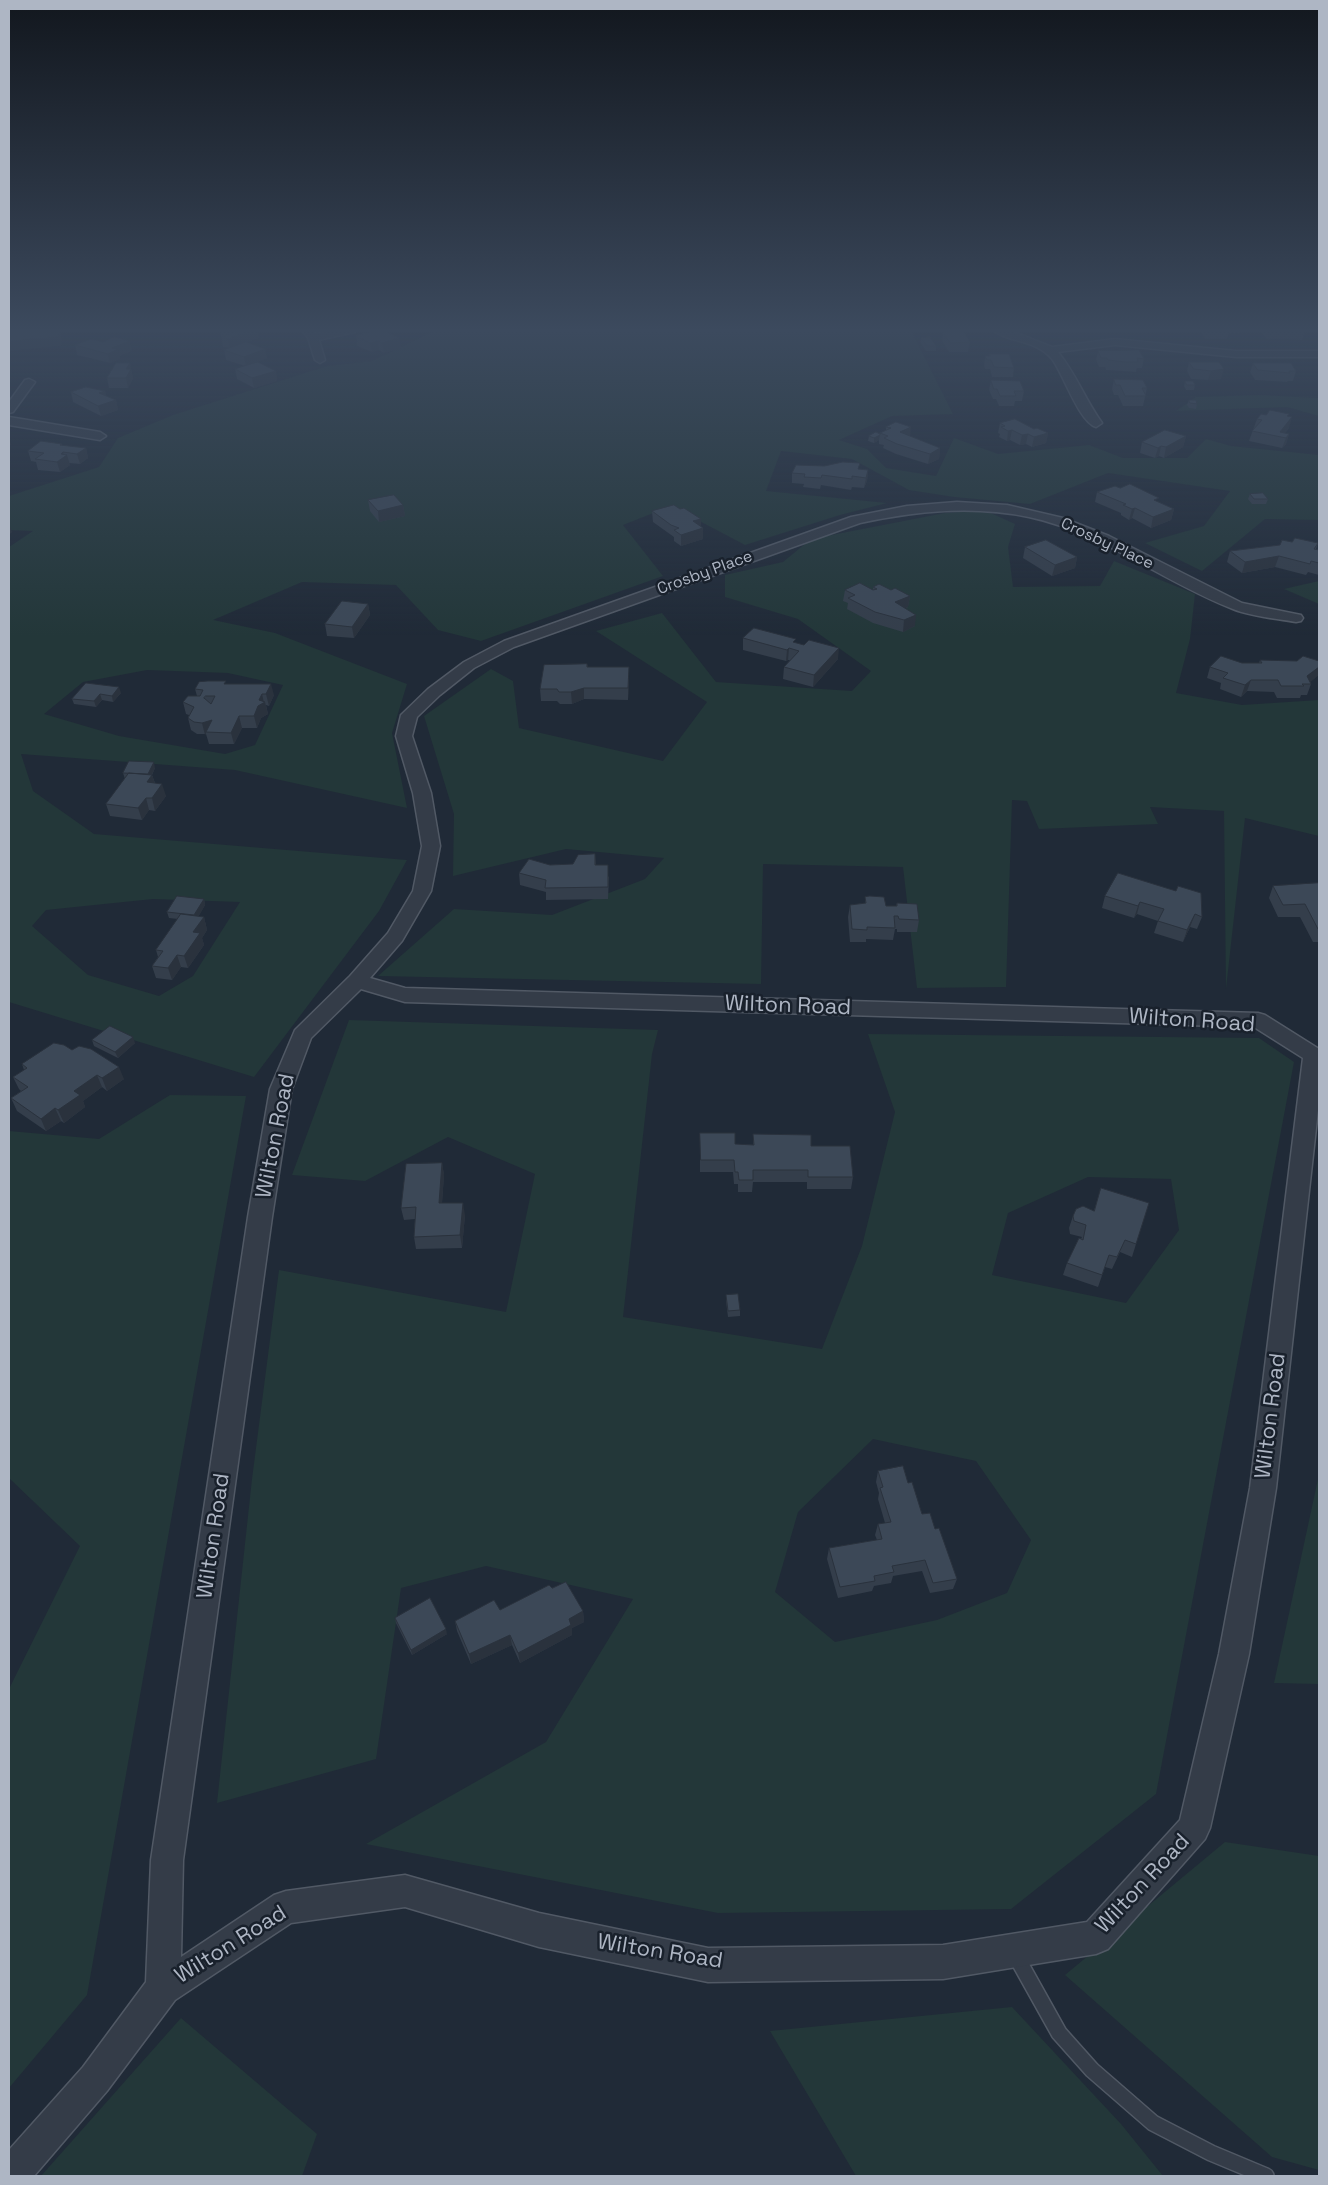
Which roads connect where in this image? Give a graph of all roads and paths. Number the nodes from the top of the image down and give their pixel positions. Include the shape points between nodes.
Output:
1 (76, 432) edge
2 (100, 436) dead end
3 (1296, 618) dead end
4 (357, 981) junction
5 (1013, 1951) junction
6 (163, 1988) junction
7 (10, 2176) edge
8 (1266, 2176) edge

1 - 2 street
3 - 4 street, Crosby Place via 1239,606 1059,521 1020,510 985,505 892,511 856,520 509,644 469,666 409,715 404,736 422,793 430,846 422,891 395,937
4 - 5 street, Wilton Road via 405,995 1258,1020 1314,1055 1263,1488 1234,1654 1194,1828 1096,1937
4 - 6 street, Wilton Road via 302,1035 281,1089 167,1860
5 - 6 street, Wilton Road via 943,1962 708,1965 539,1930 405,1891 286,1907
5 - 8 lane via 1059,2033 1092,2070 1152,2123
6 - 7 street, Wilton Road via 95,2079

